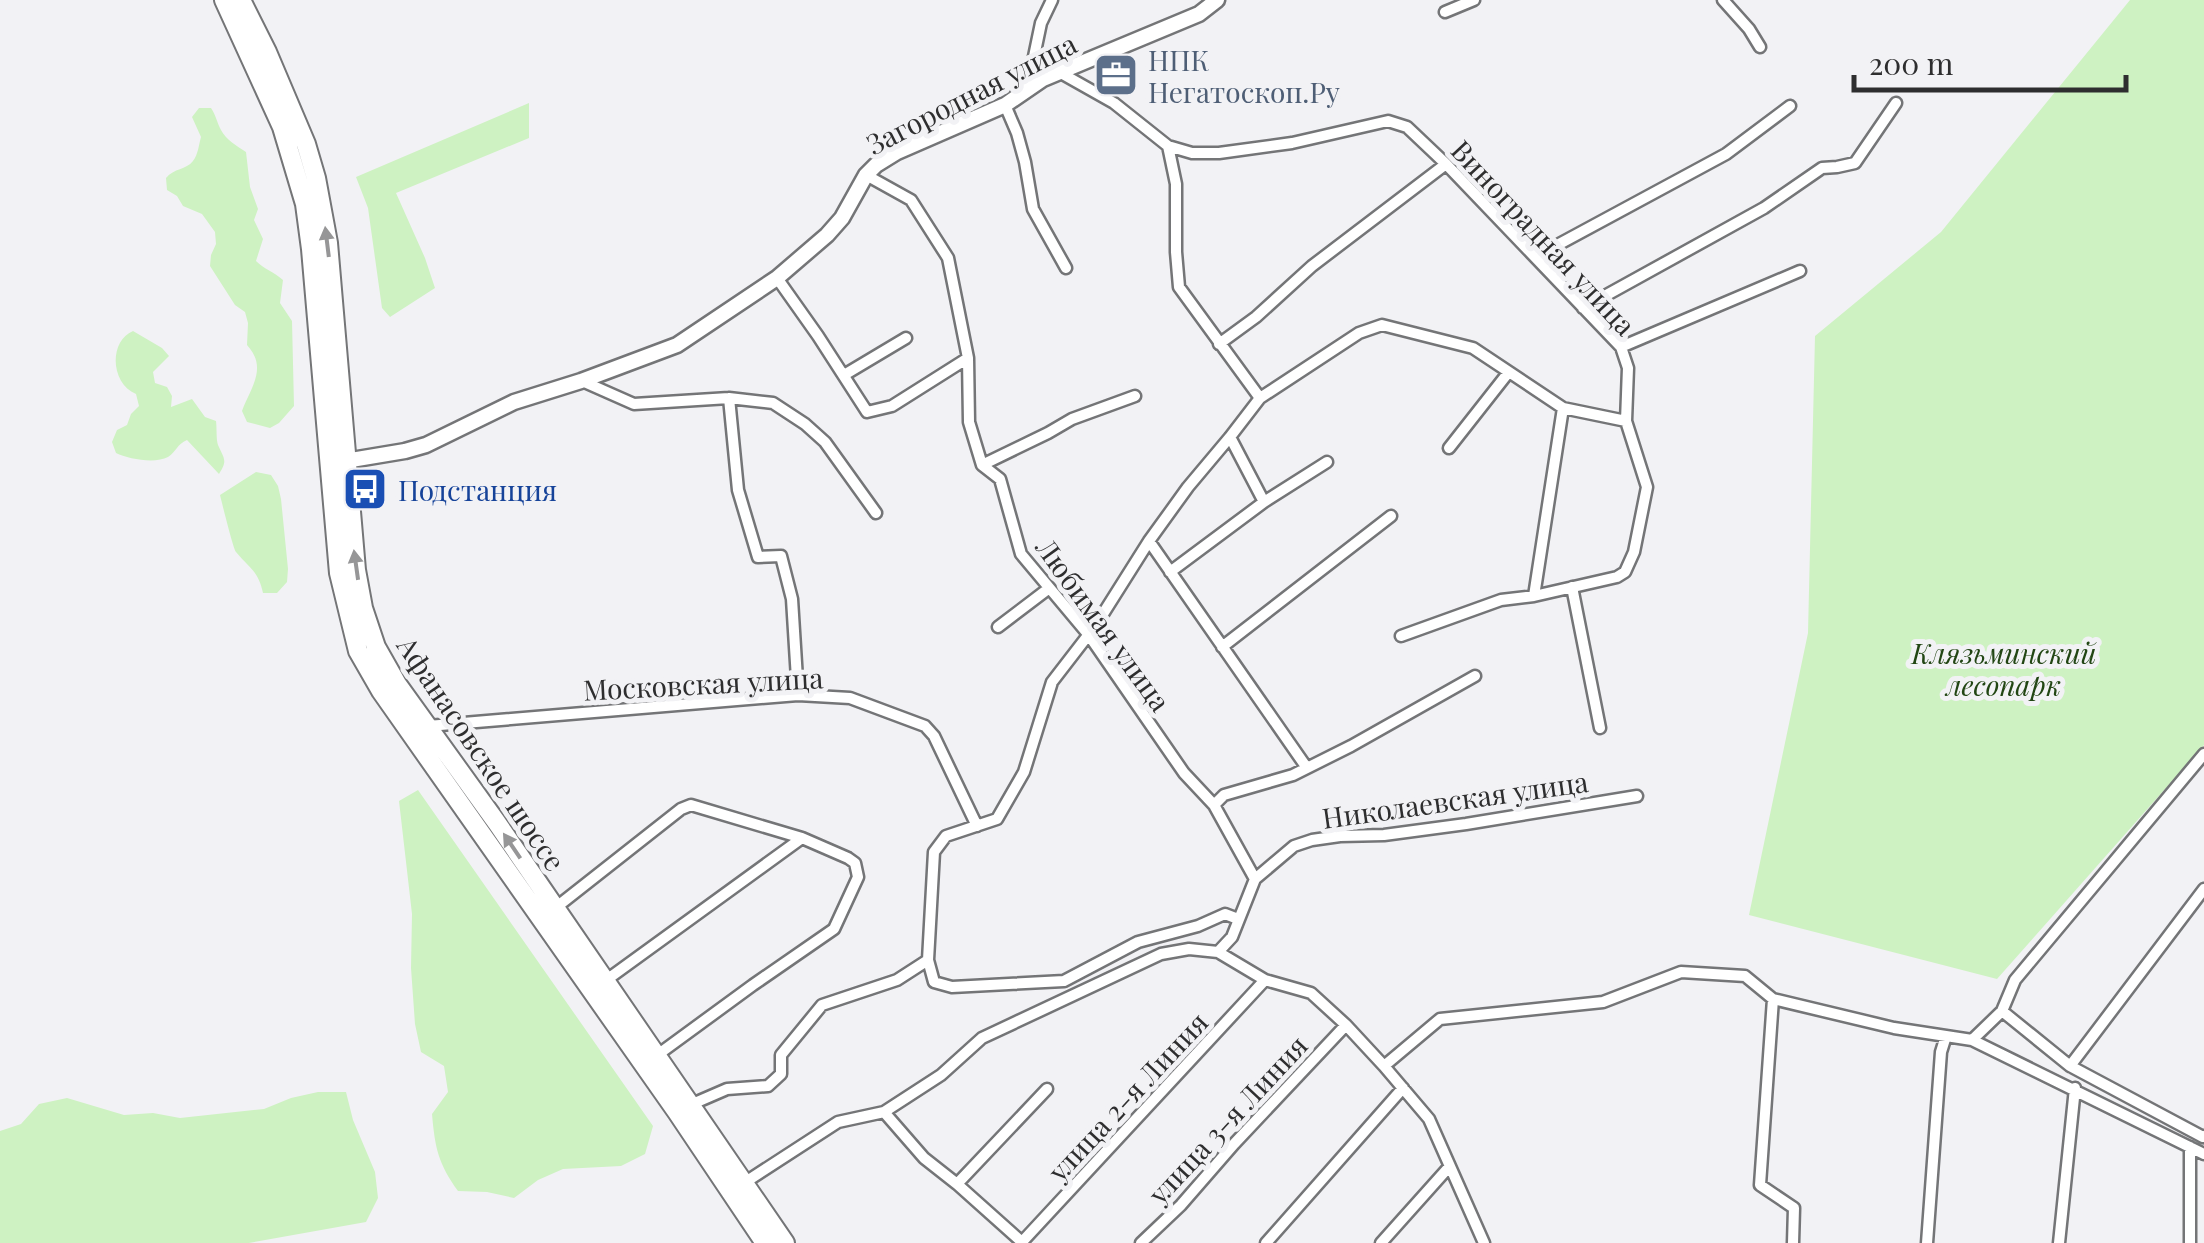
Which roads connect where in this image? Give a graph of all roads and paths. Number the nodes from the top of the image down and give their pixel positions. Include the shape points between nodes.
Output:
1 (224, 0) edge
2 (241, 0) edge
3 (1052, 0) edge
4 (1217, 0) edge
5 (1474, 0) edge
6 (1723, 0) edge
7 (1446, 12) dead end
8 (1760, 47) dead end
9 (1059, 72) junction
10 (1027, 90) junction
11 (1896, 103) dead end
12 (1004, 105) junction
13 (1790, 106) dead end
14 (1168, 146) junction
15 (1446, 164) junction
16 (866, 174) junction
17 (1536, 256) junction
18 (1066, 268) dead end
19 (1800, 271) dead end
20 (777, 278) junction
21 (1584, 308) junction
22 (906, 338) dead end
23 (1219, 344) junction
24 (1620, 347) junction
25 (968, 358) junction
26 (1508, 372) junction
27 (844, 375) junction
28 (581, 380) junction
29 (1135, 396) dead end
30 (729, 398) junction
31 (1260, 398) junction
32 (1564, 408) junction
33 (1626, 421) junction
34 (1230, 438) junction
35 (1449, 448) dead end
36 (345, 460) junction
37 (1327, 462) dead end
38 (982, 465) junction
39 (1264, 502) junction
40 (876, 513) dead end
41 (1390, 516) dead end
42 (1149, 542) junction
43 (1170, 572) junction
44 (1572, 587) junction
45 (1048, 589) junction
46 (1534, 596) junction
47 (998, 628) dead end
48 (1088, 634) junction
49 (1401, 636) dead end
50 (1222, 648) junction
51 (1475, 676) dead end
52 (798, 696) junction
53 (427, 726) junction
54 (1600, 728) dead end
55 (2204, 754) edge
56 (1307, 768) junction
57 (1636, 796) dead end
58 (1214, 805) junction
59 (978, 826) junction
60 (802, 838) junction
61 (1255, 879) junction
62 (2204, 888) edge
63 (554, 909) junction
64 (1238, 919) junction
65 (1218, 952) junction
66 (928, 960) junction
67 (1265, 980) junction
68 (605, 981) junction
69 (1774, 999) junction
70 (2002, 1011) junction
71 (1346, 1024) junction
72 (1946, 1036) junction
73 (1972, 1040) junction
74 (656, 1056) junction
75 (1384, 1066) junction
76 (2070, 1066) junction
77 (1404, 1088) junction
78 (2075, 1088) junction
79 (1047, 1089) dead end
80 (690, 1105) junction
81 (884, 1112) junction
82 (2203, 1137) edge
83 (2190, 1146) junction
84 (2204, 1154) edge
85 (1449, 1167) junction
86 (744, 1183) junction
87 (957, 1184) junction
88 (1023, 1242) edge
89 (765, 1243) edge
90 (785, 1243) edge
91 (1140, 1243) edge
92 (1266, 1243) edge
93 (1381, 1243) edge
94 (1484, 1243) edge
95 (1792, 1243) edge
96 (1927, 1243) edge
97 (2059, 1243) edge
98 (2190, 1243) edge

1 - 89 main road, Афанасовское шоссе via 282,128 305,204 339,573 358,651
36 -> 2 main road, Афанасовское шоссе via 328,243 316,178
3 - 10 street
4 - 9 street, Загородная улица via 1199,14
5 - 7 street
6 - 8 street
9 - 10 street, Загородная улица
9 - 14 street via 1114,102
10 - 12 street, Загородная улица
11 - 21 street via 1855,163 1822,168 1764,208
12 - 16 street, Загородная улица via 897,152
12 - 18 street via 1033,209
13 - 17 street via 1726,154
14 - 15 street, Виноградная улица via 1218,154 1388,121 1407,127
14 - 23 street via 1179,286
15 - 17 street, Виноградная улица
15 - 23 street
16 - 20 street, Загородная улица via 842,218
16 - 25 street, Любимая улица via 911,200 948,258
17 - 21 street, Виноградная улица
19 - 24 street
20 - 27 street
20 - 28 street, Загородная улица via 677,344
21 - 24 street, Виноградная улица
22 - 27 street
23 - 31 street
24 - 33 street, Виноградная улица via 1628,368
25 - 27 street via 892,406 867,412
25 - 38 street, Любимая улица via 970,422
26 - 31 street via 1473,348 1382,325
26 - 32 street
26 - 35 street
28 - 30 street via 634,404
28 - 36 street, Загородная улица via 514,402 426,445
29 - 38 street
30 - 40 street via 773,402 805,424 826,442
30 - 52 street via 738,490 758,558 782,556 792,599
31 - 34 street
32 - 33 street
32 - 46 street
33 - 44 street, Виноградная улица via 1648,487 1634,552 1617,577
34 - 39 street
34 - 42 street
53 -> 36 main road, Афанасовское шоссе via 397,684 367,621
37 - 39 street
38 - 45 street, Любимая улица via 1000,479 1020,554
39 - 43 street
41 - 50 street
42 - 43 street
42 - 48 street
43 - 50 street
44 - 46 street, Виноградная улица
44 - 54 street
45 - 47 street
45 - 48 street, Любимая улица
46 - 49 street, Виноградная улица via 1501,600
48 - 58 street, Любимая улица via 1184,773
48 - 59 street via 1052,682 1024,772 997,818
50 - 56 street
51 - 56 street
52 - 53 street, Московская улица
52 - 59 street, Московская улица via 850,698 925,726
63 -> 53 main road, Афанасовское шоссе
55 - 70 street via 2016,980
56 - 58 street via 1224,795
57 - 61 street, Николаевская улица via 1312,840 1294,846
58 - 61 street, Любимая улица
59 - 66 street via 946,836 934,852
60 - 63 street via 686,806
60 - 68 street
60 - 74 street via 848,858 858,870 837,926
61 - 64 street, Николаевская улица
62 - 76 street
63 - 68 main road, Афанасовское шоссе
64 - 65 street, Николаевская улица
64 - 66 street via 1226,914 1138,942 1064,981 952,987 934,982
65 - 67 street
65 - 81 street via 1161,954 982,1038 942,1076
66 - 80 street via 897,980 822,1004 782,1055 781,1074 768,1086 727,1088
67 - 71 street via 1310,993
67 - 88 street, улица 2-я Линия
68 - 74 main road, Афанасовское шоссе
69 - 72 street
69 - 75 street via 1745,976 1681,972 1603,1002 1440,1019
69 - 95 street via 1760,1184 1794,1208
70 - 73 street
70 - 76 street
71 - 75 street
71 - 91 street, улица 3-я Линия
72 - 73 street
72 - 96 street
73 - 78 street
74 - 80 main road, Афанасовское шоссе
75 - 77 street
76 - 82 street
77 - 85 street via 1429,1119
77 - 92 street
78 - 83 street
78 - 97 street
79 - 87 street
80 - 86 main road, Афанасовское шоссе
81 - 86 street via 838,1122
81 - 87 street
83 - 84 street
83 - 98 street
85 - 93 street
85 - 94 street
86 - 90 main road, Афанасовское шоссе
87 - 88 street

